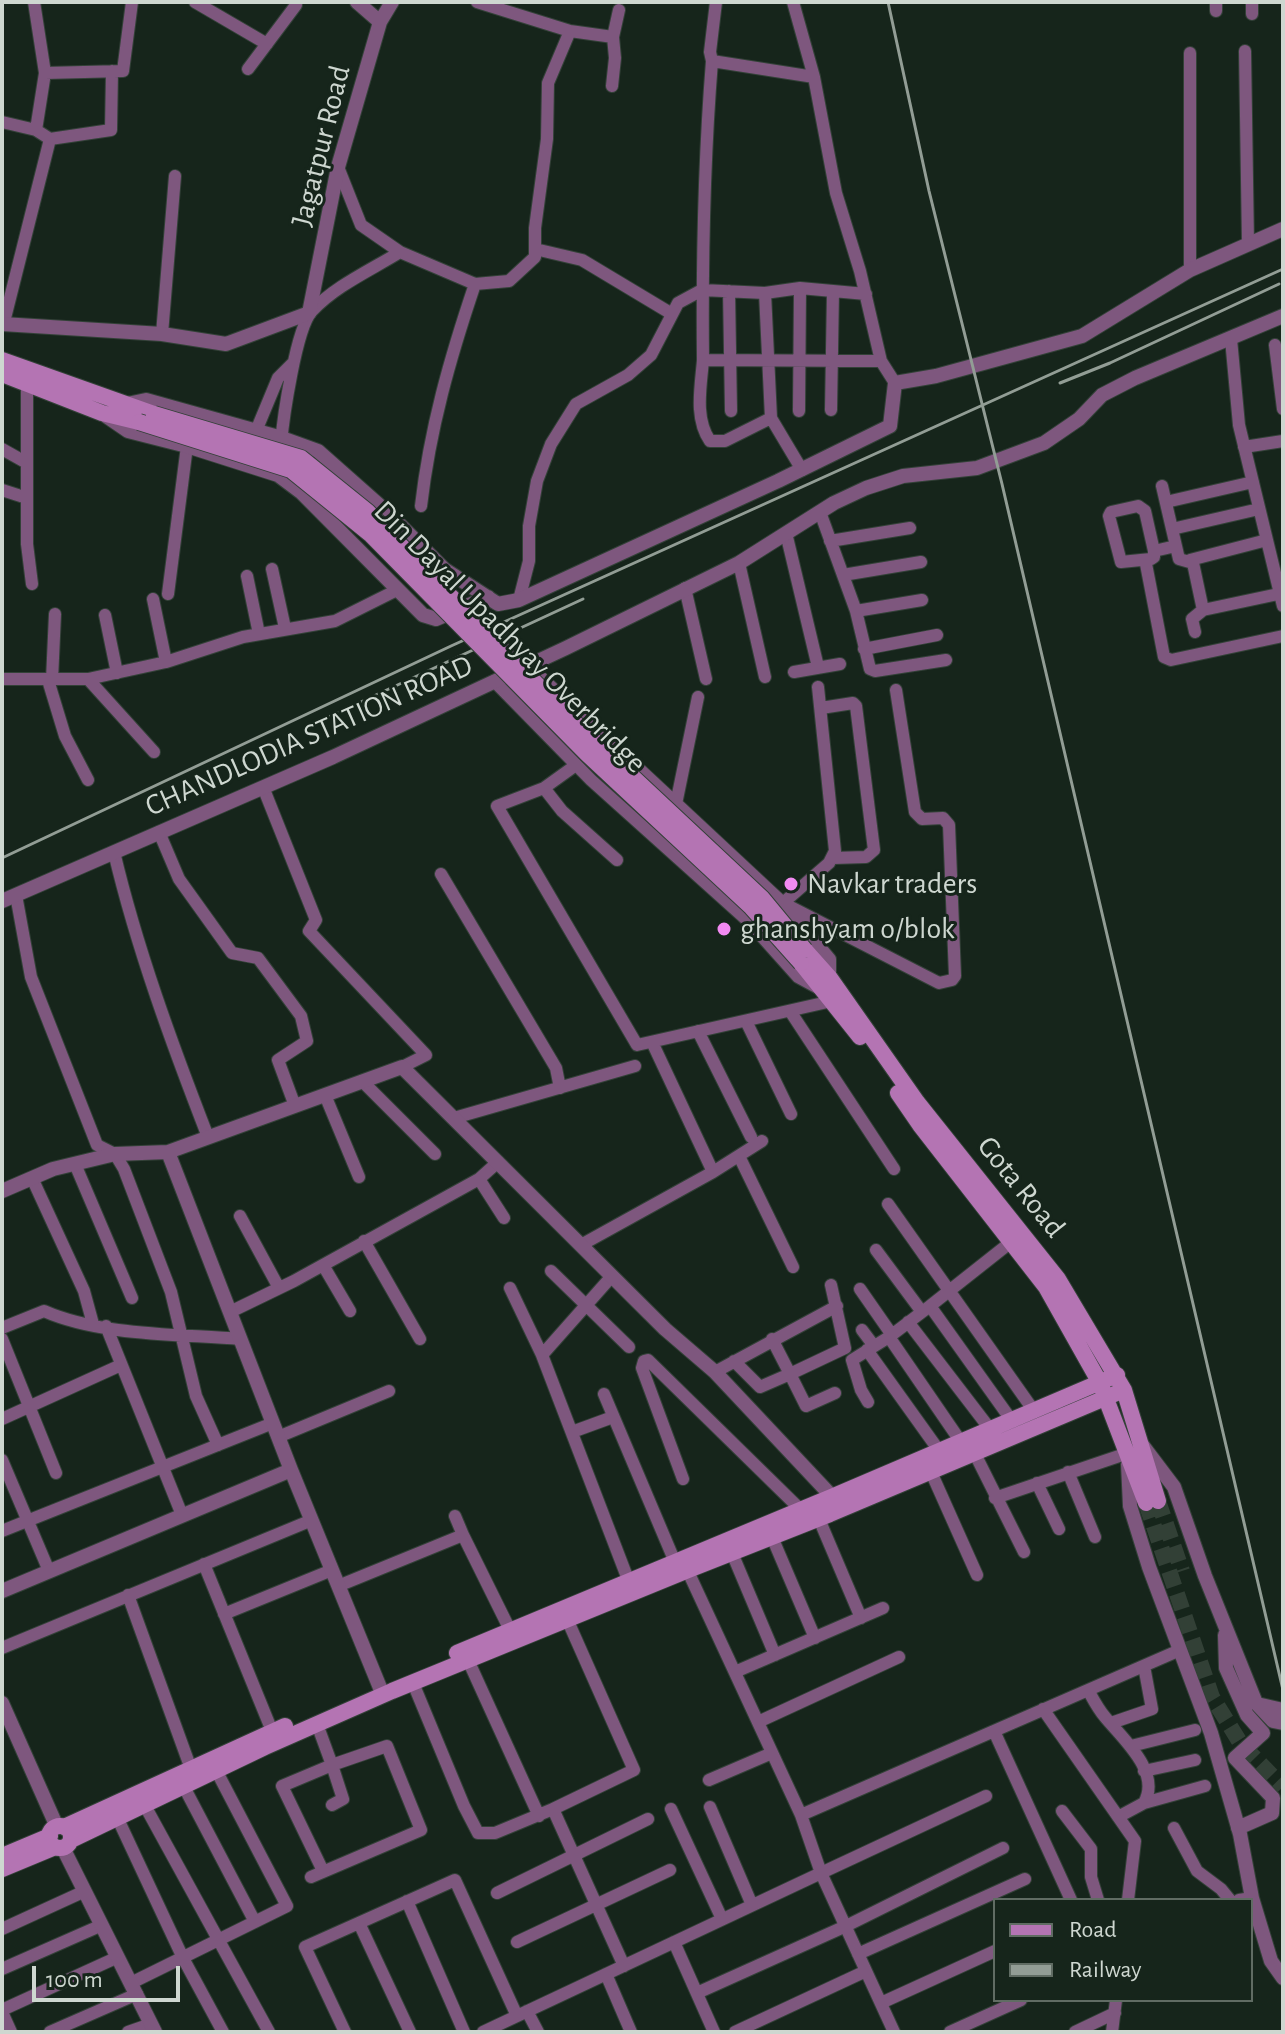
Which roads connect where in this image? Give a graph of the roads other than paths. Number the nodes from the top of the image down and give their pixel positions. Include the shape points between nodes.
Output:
1 (34, 2) edge
2 (132, 2) edge
3 (195, 2) edge
4 (357, 2) edge
5 (392, 2) edge
6 (477, 2) edge
7 (716, 2) edge
8 (793, 2) edge
9 (295, 3) edge
10 (508, 6) edge
11 (619, 10) dead end
12 (380, 22) junction
13 (570, 31) junction
14 (613, 37) junction
15 (267, 44) junction
16 (1245, 51) dead end
17 (1190, 53) dead end
18 (712, 61) junction
19 (248, 69) dead end
20 (112, 71) junction
21 (45, 73) junction
22 (814, 77) junction
23 (612, 86) dead end
24 (2, 122) edge
25 (36, 130) junction
26 (50, 139) junction
27 (338, 167) junction
28 (175, 176) dead end
29 (1283, 229) edge
30 (1248, 244) junction
31 (535, 249) junction
32 (400, 252) junction
33 (1190, 270) junction
34 (475, 284) junction
35 (800, 288) junction
36 (702, 290) junction
37 (729, 291) junction
38 (833, 291) junction
39 (765, 293) junction
40 (866, 294) junction
41 (309, 313) junction
42 (672, 314) junction
43 (1283, 316) edge
44 (3, 323) edge
45 (162, 334) junction
46 (1231, 339) junction
47 (1275, 345) dead end
48 (2, 360) edge
49 (703, 360) junction
50 (729, 360) junction
51 (768, 361) junction
52 (798, 361) junction
53 (832, 361) junction
54 (881, 361) junction
55 (292, 364) junction
56 (2, 374) edge
57 (895, 383) junction
58 (27, 385) junction
59 (127, 404) junction
60 (1283, 409) edge
61 (831, 410) dead end
62 (731, 411) dead end
63 (799, 411) dead end
64 (102, 413) junction
65 (147, 418) junction
66 (771, 418) junction
67 (256, 431) junction
68 (282, 438) junction
69 (1283, 441) edge
70 (187, 446) junction
71 (1244, 447) junction
72 (2, 449) edge
73 (27, 463) junction
74 (802, 470) junction
75 (278, 475) junction
76 (1253, 482) junction
77 (1162, 486) dead end
78 (2, 490) edge
79 (27, 498) junction
80 (1166, 502) junction
81 (421, 506) dead end
82 (1259, 509) junction
83 (820, 512) junction
84 (910, 528) dead end
85 (1172, 529) junction
86 (786, 533) junction
87 (1267, 540) junction
88 (830, 541) junction
89 (1176, 546) junction
90 (1154, 551) junction
91 (1190, 560) junction
92 (921, 562) dead end
93 (739, 563) junction
94 (1146, 564) dead end
95 (272, 569) dead end
96 (843, 575) junction
97 (247, 576) dead end
98 (32, 584) dead end
99 (685, 588) junction
100 (397, 590) junction
101 (168, 594) dead end
102 (488, 597) junction
103 (1282, 597) edge
104 (153, 599) dead end
105 (519, 600) junction
106 (922, 600) dead end
107 (1203, 610) junction
108 (856, 611) junction
109 (55, 614) dead end
110 (105, 615) dead end
111 (285, 628) junction
112 (1195, 632) dead end
113 (259, 634) junction
114 (937, 635) dead end
115 (1283, 636) edge
116 (864, 649) junction
117 (946, 660) dead end
118 (166, 662) junction
119 (840, 664) dead end
120 (528, 665) junction
121 (818, 667) junction
122 (794, 672) dead end
123 (117, 673) junction
124 (765, 677) dead end
125 (2, 679) edge
126 (88, 679) junction
127 (706, 679) dead end
128 (50, 680) junction
129 (494, 681) junction
130 (818, 687) dead end
131 (896, 690) dead end
132 (698, 697) dead end
133 (821, 708) junction
134 (154, 752) dead end
135 (576, 765) junction
136 (88, 780) dead end
137 (263, 787) junction
138 (544, 788) junction
139 (676, 804) junction
140 (159, 832) junction
141 (647, 832) junction
142 (114, 852) junction
143 (833, 858) junction
144 (617, 860) dead end
145 (441, 874) dead end
146 (9, 898) edge
147 (783, 903) junction
148 (828, 990) junction
149 (790, 1011) junction
150 (746, 1021) junction
151 (698, 1031) junction
152 (652, 1042) junction
153 (635, 1066) dead end
154 (402, 1067) junction
155 (362, 1081) junction
156 (560, 1088) junction
157 (325, 1095) junction
158 (295, 1106) junction
159 (791, 1114) dead end
160 (454, 1118) junction
161 (208, 1137) junction
162 (168, 1152) junction
163 (115, 1154) junction
164 (435, 1154) dead end
165 (739, 1156) junction
166 (498, 1162) junction
167 (75, 1164) junction
168 (894, 1169) dead end
169 (713, 1172) junction
170 (359, 1177) dead end
171 (32, 1178) junction
172 (479, 1179) junction
173 (2, 1191) edge
174 (888, 1204) dead end
175 (240, 1216) dead end
176 (504, 1218) dead end
177 (364, 1241) junction
178 (1011, 1242) junction
179 (581, 1245) junction
180 (876, 1250) dead end
181 (323, 1265) junction
182 (793, 1267) dead end
183 (551, 1271) dead end
184 (612, 1276) junction
185 (831, 1285) dead end
186 (279, 1288) junction
187 (510, 1288) dead end
188 (860, 1289) dead end
189 (949, 1291) junction
190 (132, 1298) dead end
191 (587, 1306) junction
192 (837, 1306) junction
193 (926, 1309) junction
194 (350, 1311) dead end
195 (230, 1312) junction
196 (908, 1322) junction
197 (100, 1325) junction
198 (2, 1328) edge
199 (862, 1330) dead end
200 (181, 1334) junction
201 (890, 1336) junction
202 (2, 1339) edge
203 (240, 1339) junction
204 (420, 1339) dead end
205 (772, 1339) junction
206 (629, 1347) dead end
207 (871, 1348) junction
208 (542, 1355) junction
209 (734, 1361) junction
210 (121, 1365) junction
211 (715, 1372) junction
212 (790, 1374) junction
213 (1120, 1382) junction
214 (389, 1391) dead end
215 (1103, 1391) junction
216 (835, 1393) dead end
217 (604, 1394) dead end
218 (868, 1402) dead end
219 (29, 1407) junction
220 (1034, 1411) junction
221 (613, 1417) junction
222 (2, 1419) edge
223 (1012, 1421) junction
224 (990, 1429) junction
225 (275, 1430) junction
226 (572, 1432) junction
227 (961, 1442) junction
228 (218, 1445) junction
229 (1135, 1449) junction
230 (940, 1452) junction
231 (975, 1454) junction
232 (2, 1460) edge
233 (161, 1467) junction
234 (291, 1470) junction
235 (931, 1472) junction
236 (1068, 1472) junction
237 (56, 1473) dead end
238 (683, 1479) dead end
239 (1037, 1483) junction
240 (995, 1498) junction
241 (1152, 1502) tunnel mouth
242 (839, 1503) junction
243 (801, 1510) junction
244 (182, 1515) junction
245 (455, 1516) dead end
246 (819, 1519) junction
247 (29, 1520) junction
248 (312, 1520) junction
249 (1059, 1529) dead end
250 (2, 1531) edge
251 (463, 1535) junction
252 (772, 1537) junction
253 (1095, 1537) dead end
254 (1024, 1552) dead end
255 (732, 1553) junction
256 (682, 1563) junction
257 (204, 1564) junction
258 (332, 1570) junction
259 (49, 1571) junction
260 (977, 1575) dead end
261 (629, 1582) junction
262 (338, 1586) junction
263 (2, 1591) edge
264 (128, 1595) junction
265 (883, 1608) dead end
266 (224, 1614) junction
267 (861, 1618) junction
268 (567, 1619) junction
269 (1225, 1623) junction
270 (510, 1630) junction
271 (815, 1638) junction
272 (2, 1648) edge
273 (1180, 1650) junction
274 (775, 1655) junction
275 (899, 1657) dead end
276 (468, 1660) junction
277 (1144, 1666) junction
278 (735, 1672) junction
279 (413, 1683) junction
280 (381, 1690) junction
281 (1088, 1690) junction
282 (1256, 1703) junction
283 (3, 1706) edge
284 (1043, 1709) junction
285 (1283, 1710) edge
286 (758, 1722) junction
287 (1111, 1723) junction
288 (1283, 1723) edge
289 (317, 1724) junction
290 (1195, 1730) dead end
291 (272, 1731) junction
292 (994, 1731) junction
293 (1131, 1746) junction
294 (772, 1753) junction
295 (1195, 1760) dead end
296 (332, 1765) junction
297 (191, 1769) junction
298 (216, 1770) junction
299 (1144, 1771) junction
300 (709, 1780) dead end
301 (183, 1785) junction
302 (1205, 1786) dead end
303 (986, 1796) dead end
304 (1144, 1803) junction
305 (144, 1804) junction
306 (332, 1805) dead end
307 (710, 1807) dead end
308 (553, 1809) junction
309 (671, 1809) dead end
310 (1062, 1811) dead end
311 (801, 1815) junction
312 (539, 1816) junction
313 (117, 1817) junction
314 (1118, 1817) junction
315 (648, 1819) dead end
316 (1174, 1828) dead end
317 (1238, 1828) junction
318 (60, 1838) junction
319 (1003, 1848) dead end
320 (574, 1855) junction
321 (2, 1856) edge
322 (2, 1869) edge
323 (670, 1870) dead end
324 (821, 1873) junction
325 (1025, 1879) dead end
326 (85, 1891) junction
327 (497, 1893) dead end
328 (1070, 1898) edge
329 (1097, 1898) edge
330 (1125, 1898) edge
331 (1228, 1898) edge
332 (1245, 1898) edge
333 (407, 1901) junction
334 (596, 1904) junction
335 (752, 1905) junction
336 (1253, 1918) edge
337 (722, 1919) junction
338 (255, 1922) junction
339 (359, 1923) junction
340 (102, 1925) junction
341 (846, 1926) junction
342 (2, 1929) edge
343 (219, 1940) junction
344 (517, 1942) dead end
345 (674, 1942) junction
346 (993, 1952) edge
347 (858, 1954) junction
348 (118, 1957) junction
349 (183, 1958) junction
350 (624, 1966) junction
351 (2, 1969) edge
352 (866, 1971) junction
353 (606, 1974) junction
354 (1283, 1978) edge
355 (134, 1989) junction
356 (697, 1993) junction
357 (1017, 2002) edge
358 (881, 2003) junction
359 (1115, 2006) edge
360 (2, 2011) edge
361 (522, 2014) junction
362 (153, 2028) edge
363 (11, 2032) edge
364 (50, 2032) edge
365 (128, 2032) edge
366 (223, 2032) edge
367 (269, 2032) edge
368 (345, 2032) edge
369 (410, 2032) edge
370 (464, 2032) edge
371 (483, 2032) edge
372 (538, 2032) edge
373 (631, 2032) edge
374 (714, 2032) edge
375 (735, 2032) edge
376 (894, 2032) edge
377 (950, 2032) edge
378 (1075, 2032) edge
379 (1112, 2032) edge

1 - 21 street
2 - 20 street via 123,71
3 - 15 street
4 - 12 street
5 - 12 street, Jagatpur Road
6 - 10 street
7 - 18 street
8 - 22 street
9 - 15 street
10 - 13 street
11 - 14 street
12 - 27 street, Jagatpur Road
13 - 14 street
13 - 31 street via 548,83
14 - 23 street
15 - 19 street
16 - 30 street
17 - 33 street
18 - 22 street
18 - 36 street
20 - 21 street
20 - 26 street via 111,130
21 - 25 street
22 - 40 street via 836,193
24 - 25 street
25 - 26 street
26 - 44 street
27 - 32 street via 361,225
27 - 41 street, Jagatpur Road
28 - 45 street
29 - 30 street
30 - 33 street
31 - 34 street via 535,257 509,281
31 - 42 street via 582,260
32 - 34 street
32 - 41 street
33 - 57 street via 1082,336
34 - 81 street via 445,373
35 - 38 street
35 - 39 street
35 - 52 street
36 - 37 street
36 - 42 street via 678,303
36 - 49 street
37 - 39 street
37 - 50 street
38 - 40 street
38 - 53 street
39 - 51 street
40 - 54 street
41 - 45 street via 226,344
41 - 55 street
42 - 105 street via 651,355 628,375 576,404 551,444 537,481 529,561
43 - 46 street, CHANDLODIA STATION ROAD
44 - 45 street
46 - 71 street
46 - 83 street, CHANDLODIA STATION ROAD via 1102,395 1044,443 977,468 903,476
47 - 60 street
48 - 59 main road
49 - 50 street
49 - 66 street via 699,401 710,441 725,441
50 - 51 street
50 - 62 street
51 - 52 street
51 - 66 street
52 - 53 street
52 - 63 street
53 - 54 street
53 - 61 street
54 - 57 street
55 - 67 street via 278,378
55 - 68 street
56 - 58 main road
57 - 74 street via 890,426
58 - 64 main road
58 - 73 street
59 - 65 main road, Din Dayal Upadhyay Overbridge
59 - 67 street via 146,400
64 - 65 main road, Din Dayal Upadhyay Overbridge
64 - 70 street via 128,431
65 - 148 main road, Din Dayal Upadhyay Overbridge, bridge via 291,470 370,534 587,754 803,957
66 - 74 street
67 - 68 street
68 - 75 street
68 - 102 street via 318,451 444,569
69 - 71 street
70 - 75 street
70 - 101 street
71 - 76 street
72 - 73 street
73 - 79 street
74 - 105 street
75 - 100 street
76 - 80 street
76 - 82 street
77 - 80 street
78 - 79 street
79 - 98 street
80 - 85 street
82 - 85 street
82 - 87 street
83 - 86 street, CHANDLODIA STATION ROAD
83 - 88 street
84 - 88 street
85 - 89 street
86 - 93 street, CHANDLODIA STATION ROAD
86 - 121 street
87 - 91 street
87 - 103 street
88 - 96 street
89 - 90 street
89 - 91 street via 1179,559
90 - 90 street via 1151,559 1121,562 1111,512 1138,506 1145,511
91 - 107 street
92 - 96 street
93 - 99 street, CHANDLODIA STATION ROAD
93 - 124 street
94 - 115 street via 1164,657 1171,660
95 - 111 street
96 - 108 street
97 - 113 street
99 - 120 street, CHANDLODIA STATION ROAD
99 - 127 street
100 - 102 street via 423,615 436,619
100 - 111 street via 335,621
102 - 105 street via 498,604
103 - 107 street
104 - 118 street
106 - 108 street
107 - 112 street via 1192,619
108 - 116 street
109 - 128 street
110 - 123 street
111 - 113 street
113 - 118 street
114 - 116 street
116 - 117 street via 868,666 875,671
118 - 123 street
119 - 121 street
120 - 129 street, CHANDLODIA STATION ROAD
120 - 139 street
121 - 122 street
123 - 126 street
125 - 128 street
126 - 128 street
126 - 134 street
128 - 136 street via 65,736
129 - 135 street
129 - 137 street, CHANDLODIA STATION ROAD
130 - 133 street
131 - 147 street via 915,812 922,819 943,818 949,825 955,976 939,983
132 - 139 street
133 - 143 street
133 - 143 street via 856,706 874,850 866,857
135 - 138 street
135 - 141 street
137 - 140 street, CHANDLODIA STATION ROAD
137 - 154 street via 316,920 309,931 426,1055
138 - 144 street
138 - 152 street via 497,806 637,1045
139 - 141 street
139 - 147 street
140 - 142 street, CHANDLODIA STATION ROAD
140 - 158 street via 179,879 232,953 258,958 301,1016 307,1041 278,1060
141 - 148 street via 748,921 798,977
142 - 146 street, CHANDLODIA STATION ROAD
142 - 161 street via 165,1025
143 - 147 street
145 - 156 street via 556,1068
146 - 163 street via 31,977 97,1145
147 - 148 street via 830,959
148 - 149 street
148 - 178 main road, Gota Road via 920,1125
148 - 213 main road, Gota Road via 1058,1279
149 - 150 street
149 - 168 street
150 - 151 street
150 - 159 street
151 - 152 street
151 - 165 street via 756,1139
152 - 169 street
153 - 156 street
154 - 155 street
154 - 160 street
155 - 157 street
155 - 164 street
156 - 160 street
157 - 158 street
157 - 170 street
158 - 161 street
160 - 166 street
161 - 162 street
162 - 163 street
162 - 195 street
163 - 167 street
163 - 200 street via 171,1292
165 - 169 street
165 - 182 street
166 - 172 street
166 - 179 street
167 - 171 street
167 - 190 street
169 - 179 street
171 - 173 street
171 - 197 street
172 - 176 street
172 - 177 street
174 - 189 street
175 - 186 street
177 - 181 street
177 - 204 street
178 - 189 street
178 - 215 main road, Gota Road via 1046,1287
179 - 184 street
180 - 193 street
181 - 186 street
181 - 194 street
183 - 191 street
184 - 191 street
184 - 211 street
185 - 192 street
186 - 195 street
187 - 208 street
188 - 201 street
189 - 193 street
189 - 220 street
191 - 206 street
191 - 208 street
192 - 205 street
192 - 212 street via 845,1348
193 - 196 street
193 - 223 street
195 - 203 street
196 - 201 street
196 - 224 street
197 - 198 street via 44,1311
197 - 200 street
197 - 210 street
199 - 207 street
200 - 203 street
200 - 228 street via 196,1396
201 - 207 street
201 - 227 street
202 - 219 street
203 - 225 street
205 - 209 street
205 - 212 street
207 - 218 street via 852,1360
207 - 230 street
208 - 226 street
209 - 211 street
209 - 212 street via 760,1387
210 - 219 street
210 - 233 street
211 - 242 street
212 - 216 street via 806,1406
213 - 215 main road
213 - 229 main road, Gota Road
214 - 225 street
215 - 220 main road
215 - 229 main road, Gota Road
215 - 231 main road
217 - 221 street
219 - 222 street
219 - 237 street
220 - 223 main road
221 - 226 street
221 - 256 street
223 - 224 main road
224 - 227 main road
225 - 228 street
225 - 234 street
226 - 261 street
227 - 230 main road
228 - 233 street
229 - 236 street
229 - 241 main road
229 - 269 street via 1174,1487
229 - 273 street via 1130,1506
230 - 242 main road
231 - 235 main road
231 - 240 street
232 - 247 street
233 - 244 street
233 - 247 street
234 - 244 street
234 - 248 street
235 - 242 main road
235 - 260 street
236 - 239 street
236 - 253 street
238 - 243 street via 642,1368 644,1361
239 - 240 street
239 - 249 street
240 - 254 street
242 - 243 main road
242 - 246 main road
243 - 256 main road
244 - 259 street
245 - 251 street
246 - 252 main road
246 - 267 street
247 - 250 street
247 - 259 street
248 - 257 street
248 - 258 street
251 - 262 street
251 - 270 street
252 - 255 main road
252 - 271 street
255 - 256 main road
255 - 274 street
256 - 261 main road
256 - 268 main road
256 - 278 street
257 - 264 street
257 - 266 street
258 - 262 street
258 - 266 street
259 - 263 street
261 - 270 main road
262 - 280 street
264 - 272 street
264 - 297 street
265 - 267 street
266 - 291 street
267 - 271 street
268 - 276 main road
268 - 308 street via 634,1770
269 - 282 street
269 - 317 street via 1226,1668 1247,1715 1263,1733 1235,1758 1273,1798 1272,1813
270 - 280 main road
271 - 274 street
273 - 277 street
273 - 317 street
274 - 278 street
275 - 286 street
276 - 279 main road
276 - 312 street
277 - 281 street
277 - 287 street via 1152,1709
278 - 286 street
279 - 280 main road
279 - 312 street via 478,1833 495,1833
280 - 289 main road
280 - 291 main road
281 - 284 street
281 - 287 street
282 - 285 street
282 - 288 street via 1273,1721
283 - 318 street
284 - 292 street
284 - 314 street
286 - 294 street
287 - 293 street
289 - 296 street
289 - 298 main road
290 - 293 street
291 - 297 main road
292 - 311 street
292 - 328 street
293 - 299 street
294 - 300 street
294 - 311 street
295 - 299 street
296 - 296 street via 387,1746 421,1830 317,1874 282,1786
296 - 306 street via 343,1799
297 - 318 main road
298 - 301 main road
298 - 338 street via 287,1906
299 - 304 street
301 - 305 main road
301 - 338 street
302 - 304 street
303 - 324 street
304 - 314 street
305 - 313 main road
305 - 343 street
307 - 335 street
308 - 312 street
308 - 320 street
309 - 337 street
310 - 329 street via 1091,1849
311 - 324 street
313 - 318 main road
313 - 349 street
314 - 330 street via 1135,1841
315 - 320 street
316 - 331 street via 1197,1871
317 - 332 street
318 - 321 main road
318 - 322 main road
318 - 326 street
319 - 341 street
320 - 327 street
320 - 334 street
323 - 334 street
324 - 335 street
324 - 341 street
325 - 347 street
326 - 340 street
326 - 342 street
333 - 339 street
333 - 361 street via 455,1880
333 - 370 street
334 - 344 street
334 - 350 street
335 - 337 street
336 - 354 street
337 - 345 street
338 - 343 street
339 - 368 street via 305,1947
339 - 369 street
340 - 348 street
340 - 351 street
341 - 347 street
341 - 356 street
343 - 349 street
343 - 367 street
345 - 350 street
345 - 356 street
346 - 358 street
347 - 352 street
348 - 355 street
348 - 360 street
349 - 355 street
349 - 366 street
350 - 353 street
352 - 358 street
352 - 375 street
353 - 361 street
353 - 373 street
355 - 362 street
355 - 364 street
356 - 374 street
357 - 377 street
358 - 376 street
359 - 378 street
359 - 379 street
360 - 363 street
361 - 371 street
361 - 372 street
362 - 365 street

